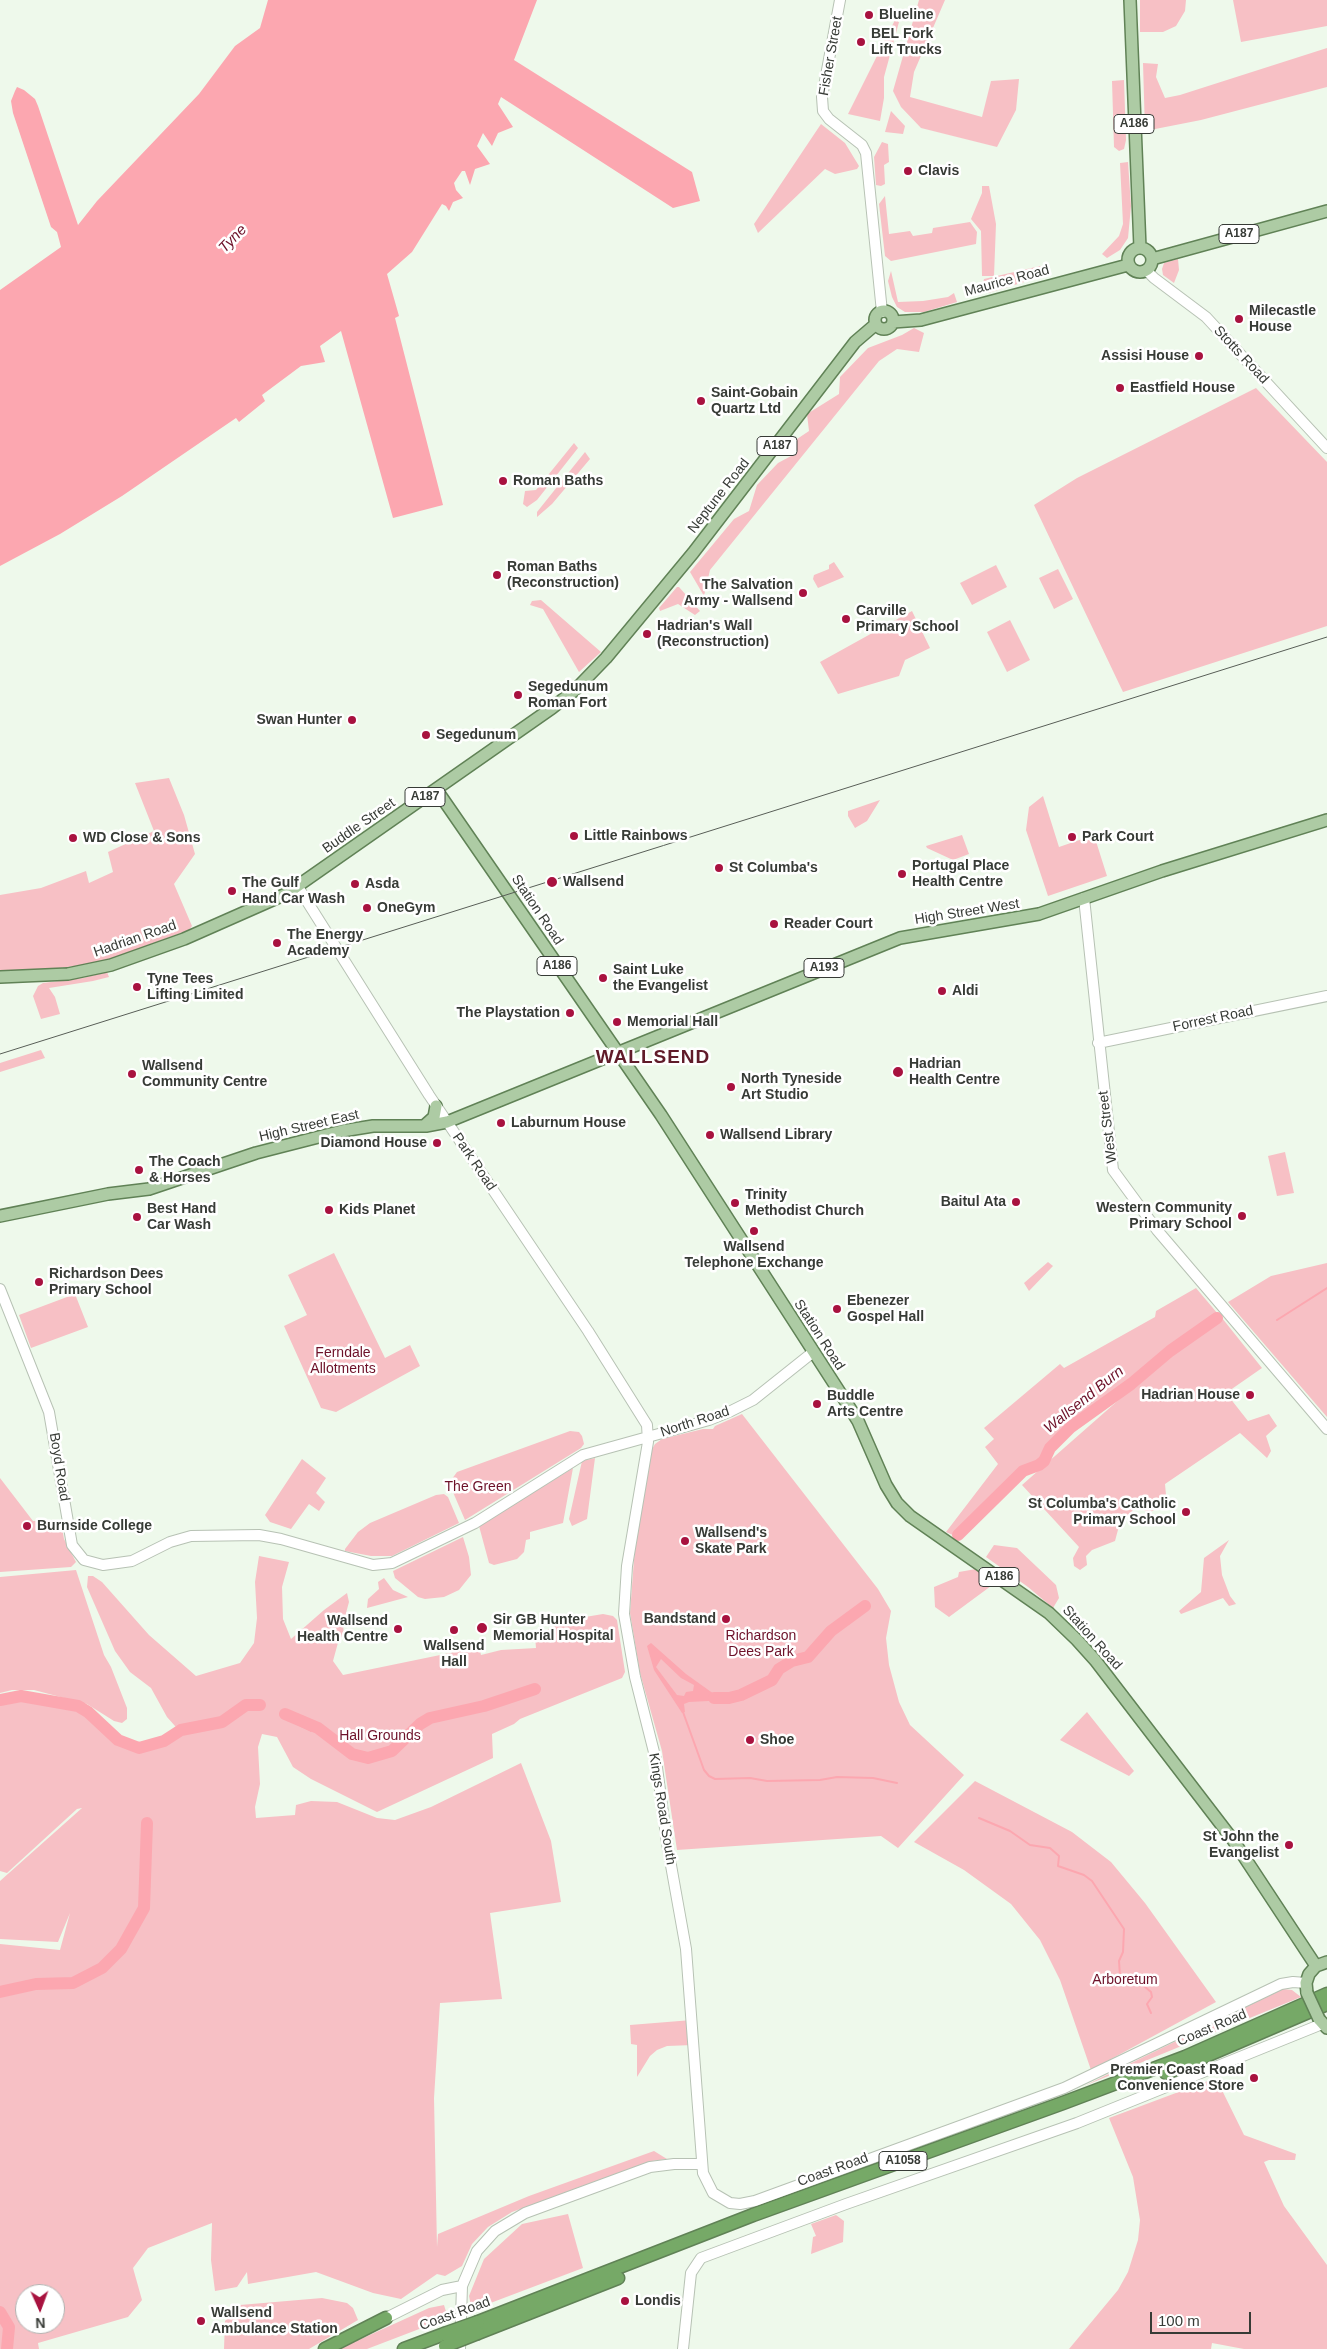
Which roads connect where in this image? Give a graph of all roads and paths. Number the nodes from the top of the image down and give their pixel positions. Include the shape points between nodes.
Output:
1 (840, 0) edge
2 (1130, 0) edge
3 (1327, 211) edge
4 (1140, 248) junction
5 (1152, 259) junction
6 (1128, 266) junction
7 (1147, 270) junction
8 (882, 312) junction
9 (893, 322) junction
10 (876, 324) junction
11 (1327, 448) edge
12 (679, 570) joint
13 (436, 789) junction
14 (1327, 820) edge
15 (298, 887) junction
16 (1084, 898) junction
17 (273, 901) joint
18 (0, 977) edge
19 (1327, 996) edge
20 (1098, 1044) junction
21 (618, 1052) junction
22 (436, 1106) junction
23 (447, 1122) junction
24 (422, 1126) junction
25 (0, 1216) edge
26 (0, 1289) edge
27 (812, 1353) junction
28 (1327, 1429) edge
29 (648, 1437) junction
30 (337, 1555) joint
31 (1322, 1964) edge
32 (1306, 1988) junction
33 (1327, 1994) edge
34 (1327, 2004) edge
35 (1323, 2024) edge
36 (702, 2164) junction
37 (706, 2183) joint
38 (462, 2286) junction
39 (386, 2318) joint
40 (478, 2327) junction
41 (442, 2343) edge
42 (325, 2349) edge
43 (404, 2349) edge
44 (460, 2349) edge
45 (683, 2349) edge

1 - 8 street, Fisher Street via 822,97 823,111 853,136 866,153
2 - 4 main road, A186
3 - 5 main road, A187
4 - 5 main road via 1149,252
4 - 6 main road via 1129,254
5 - 7 main road
6 - 7 main road via 1136,272
6 - 9 main road, Maurice Road via 921,320
7 - 11 street, Stotts Road via 1206,317
8 - 9 main road via 890,314
8 - 10 main road, Neptune Road / A187 via 876,317
9 - 10 main road via 886,329
10 - 12 main road, Neptune Road / A187 via 856,342
12 - 13 main road, Buddle Street / A187 via 575,690
13 - 15 main road, Buddle Street / A187
13 - 21 main road, Station Road / A186
14 - 16 main road, High Street West / A193
15 - 17 main road, Buddle Street / A187
15 - 22 street, Park Road
16 - 20 street, West Street
16 - 21 main road, High Street West / A193 via 1026,918 900,938
17 - 18 main road, Hadrian Road / A187 via 184,939 111,965 68,974
19 - 20 street, Forrest Road
20 - 28 street, West Street via 1110,1150 1116,1175 1157,1230
21 - 23 main road, High Street East / A193
21 - 27 main road, Station Road / A186
22 - 23 street, Park Road
22 - 24 main road via 434,1117
23 - 24 main road, High Street East / A193
23 - 29 street, Park Road via 638,1409 647,1425
24 - 25 main road, High Street East / A193 via 373,1126 342,1131 256,1153 149,1189
26 - 30 street, Boyd Road via 49,1412 70,1539 84,1560 98,1565 126,1562 177,1540 197,1536 272,1536
27 - 29 street, North Road via 753,1400 709,1420
27 - 31 main road, Station Road / A186 via 858,1421 886,1485 901,1508 1048,1613 1077,1640 1233,1840
29 - 30 street, North Road via 591,1452 568,1462 475,1522 398,1561 376,1565
29 - 36 street, Kings Road South via 627,1566 624,1614 635,1677 656,1760 686,1949
31 - 32 main road, Station Road via 1309,1974
32 - 35 main road, bridge
32 - 37 street, Coast Road via 1293,1982 1281,1984 1064,2088 755,2201 730,2203 717,2197
33 - 40 highway, Coast Road / A1058 via 1176,2060 753,2215
34 - 40 highway, Coast Road / A1058 via 1190,2064
35 - 45 street via 1077,2123 701,2258 695,2264 690,2281
36 - 37 street, Kings Road South
36 - 38 street via 650,2167 516,2217 483,2244 470,2264
38 - 39 street via 442,2290
38 - 44 street
39 - 42 highway
40 - 41 highway, Coast Road / A1058, bridge
41 - 43 highway, Coast Road / A1058

